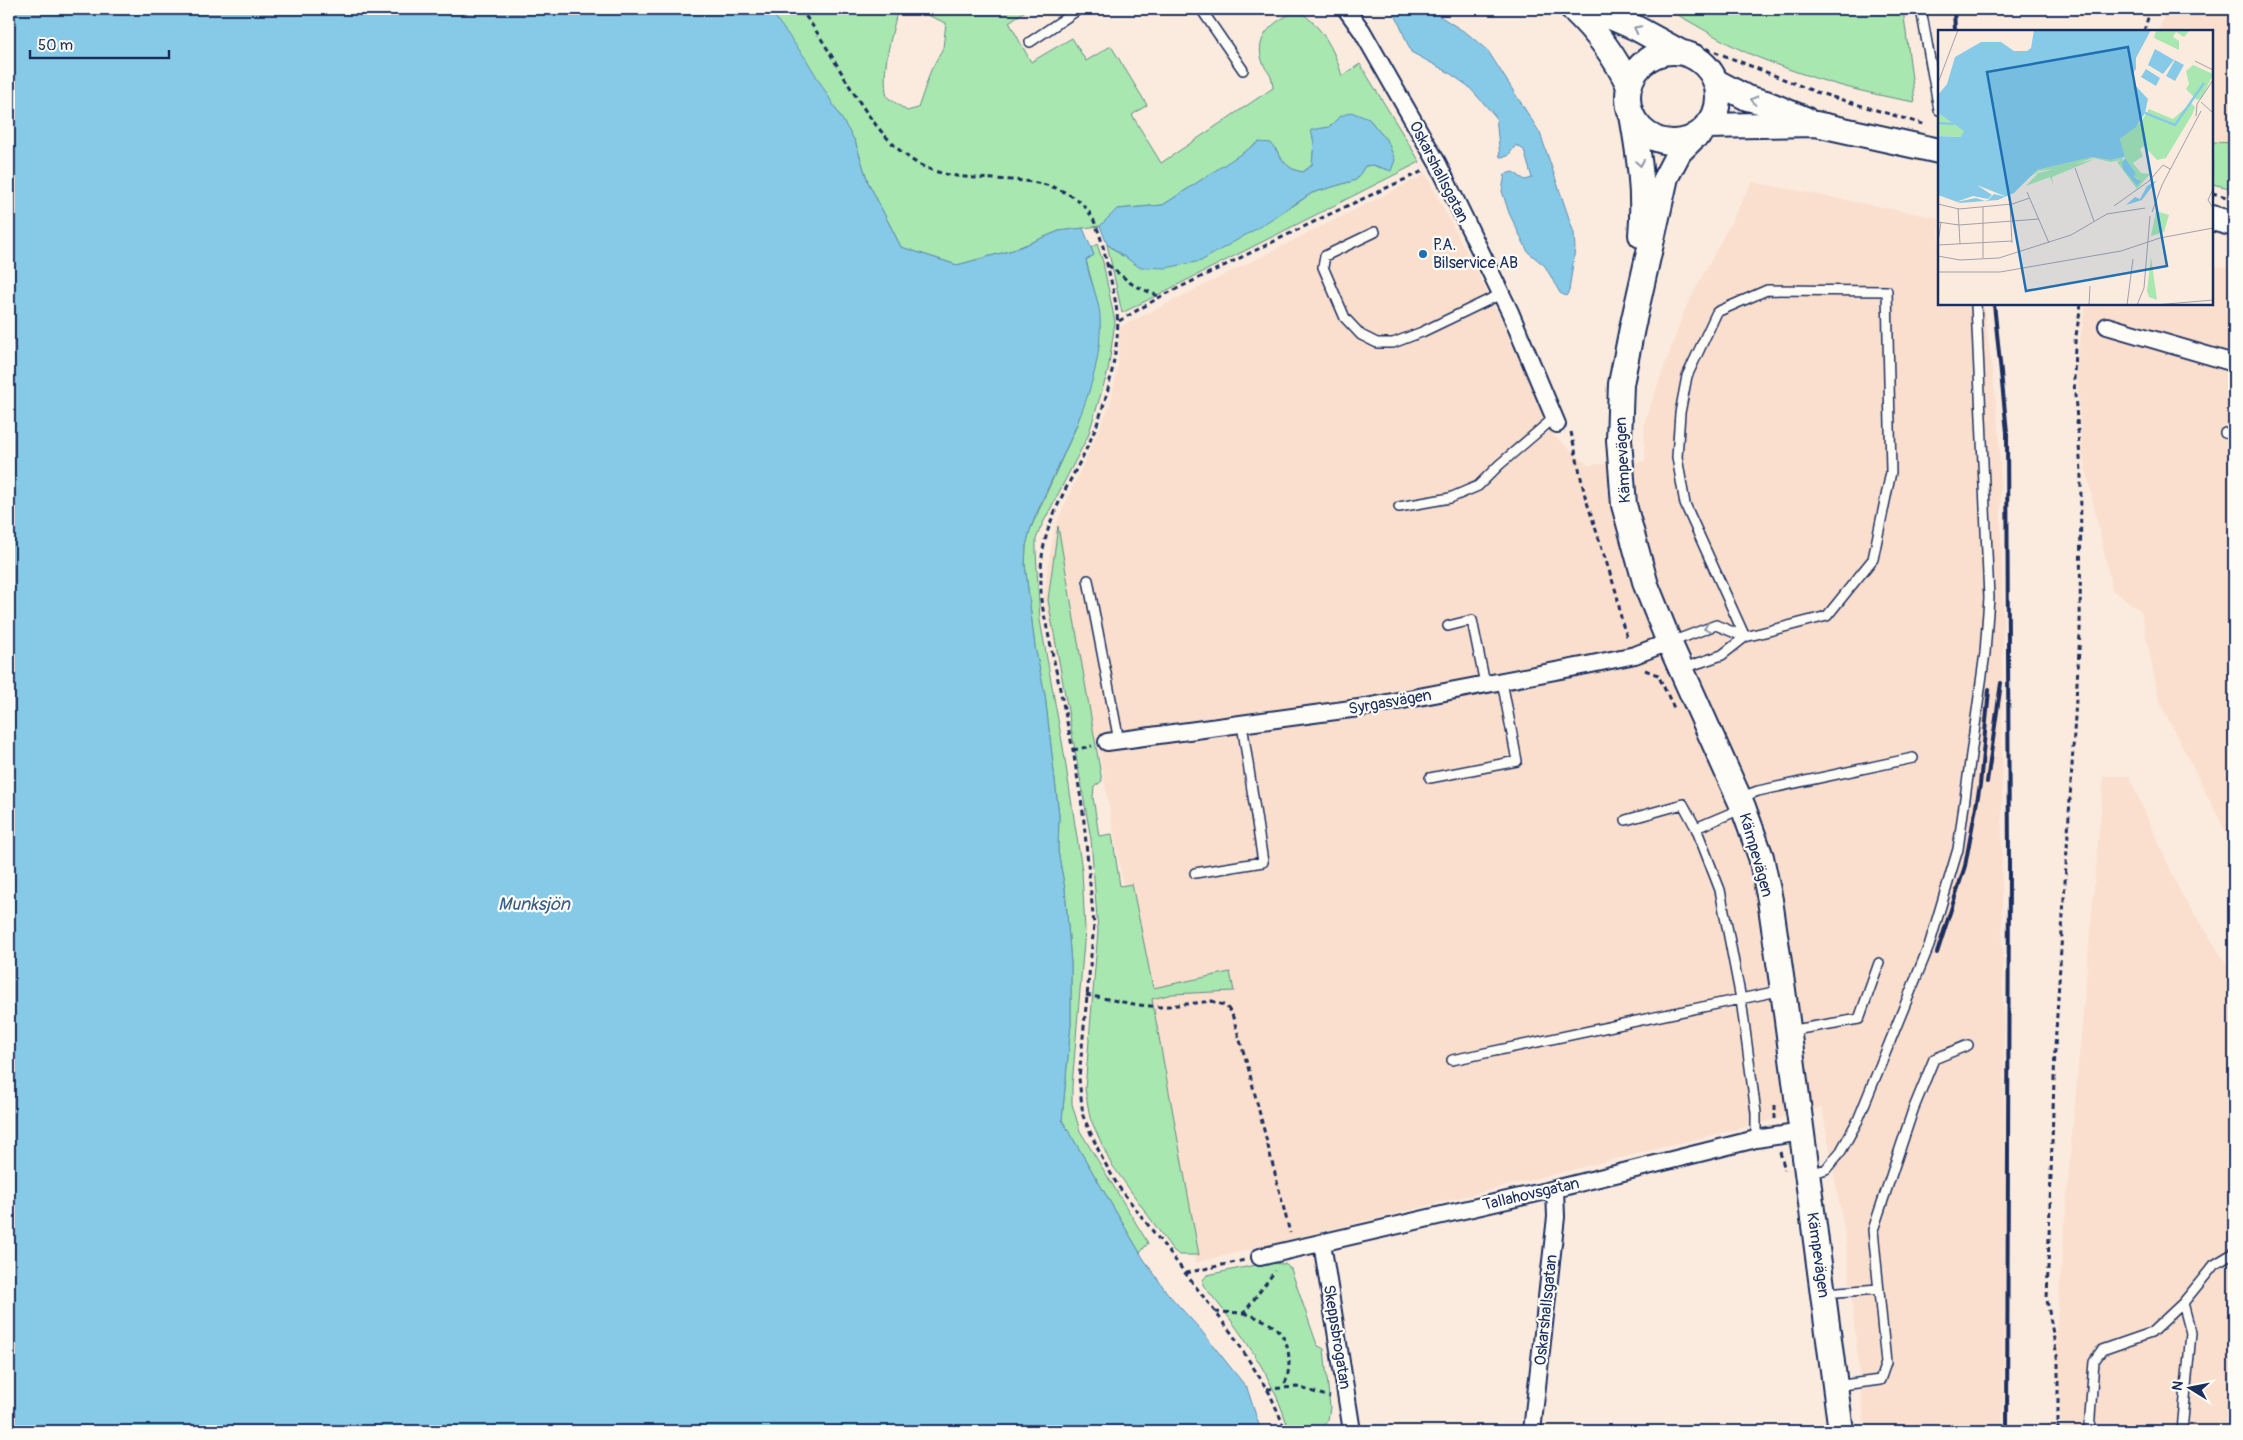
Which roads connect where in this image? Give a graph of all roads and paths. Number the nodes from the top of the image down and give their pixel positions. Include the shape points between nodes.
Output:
1 (800, 9) edge
2 (1079, 9) edge
3 (1201, 9) edge
4 (1346, 9) edge
5 (1573, 9) edge
6 (1592, 9) edge
7 (1921, 9) edge
8 (2149, 9) edge
9 (2144, 30) edge
10 (1030, 42) dead end
11 (1685, 46) junction
12 (1243, 70) dead end
13 (1715, 81) junction
14 (1629, 86) junction
15 (1938, 104) edge
16 (1632, 115) junction
17 (1816, 124) junction
18 (1925, 124) dead end
19 (1700, 131) junction
20 (1933, 150) edge
21 (1438, 164) junction
22 (2213, 193) edge
23 (2234, 199) edge
24 (2213, 218) edge
25 (2234, 224) edge
26 (1375, 232) dead end
27 (1104, 250) dead end
28 (1108, 265) dead end
29 (1501, 294) junction
30 (1160, 297) junction
31 (1976, 305) edge
32 (2081, 305) edge
33 (1119, 321) dead end
34 (2107, 326) dead end
35 (1632, 328) junction
36 (2234, 363) edge
37 (1556, 420) joint
38 (1399, 507) dead end
39 (1088, 580) dead end
40 (1448, 626) dead end
41 (1745, 636) junction
42 (1669, 642) junction
43 (1682, 669) junction
44 (1502, 681) junction
45 (1485, 684) junction
46 (1242, 724) junction
47 (1113, 742) joint
48 (1913, 758) dead end
49 (1430, 778) dead end
50 (1741, 802) junction
51 (1626, 820) dead end
52 (1696, 828) junction
53 (1196, 874) dead end
54 (1880, 963) dead end
55 (1783, 990) junction
56 (1742, 999) junction
57 (1788, 1031) junction
58 (1968, 1045) dead end
59 (1452, 1060) dead end
60 (1802, 1132) junction
61 (1756, 1138) junction
62 (1808, 1175) junction
63 (1555, 1189) junction
64 (1322, 1243) junction
65 (1289, 1250) junction
66 (2234, 1253) edge
67 (1260, 1257) joint
68 (1186, 1273) junction
69 (1879, 1288) junction
70 (1823, 1294) junction
71 (2183, 1304) junction
72 (1216, 1312) junction
73 (1244, 1313) junction
74 (1835, 1386) junction
75 (1283, 1387) junction
76 (1267, 1389) junction
77 (1348, 1402) junction
78 (1286, 1431) edge
79 (1352, 1431) edge
80 (1532, 1431) edge
81 (1841, 1431) edge
82 (2058, 1431) edge
83 (2088, 1431) edge
84 (2182, 1431) edge

1 - 27 path via 817,30 878,128 910,158 948,175 1026,182 1054,188 1085,207
2 - 10 lane
3 - 12 lane
4 - 21 street, Oskarshallsgatan via 1362,31
5 - 14 main road via 1603,41
11 -> 6 main road
7 - 15 lane
8 - 9 path
11 - 13 main road via 1710,71
11 - 14 main road via 1642,63
11 - 18 path via 1816,92
17 -> 13 main road via 1747,98
13 - 19 main road via 1716,107
14 - 16 main road via 1628,101
16 - 19 main road via 1640,127 1666,141 1681,141
16 -> 35 main road, Kämpevägen via 1642,174 1643,211
17 - 19 main road
17 - 20 main road
19 - 35 main road, Kämpevägen via 1679,152 1666,177
21 - 29 street, Oskarshallsgatan
21 - 30 path
22 - 23 path
24 - 25 main road
26 - 29 lane via 1325,256 1323,267 1345,318 1361,335 1377,343 1393,343 1422,332
28 - 30 path via 1132,284
29 - 37 street, Oskarshallsgatan
30 - 33 path
31 - 62 lane via 1989,598 1985,653 1958,850 1929,946 1858,1120 1841,1151 1826,1169
32 - 82 path via 2075,342 2074,382 2082,471 2080,633 2054,1048 2047,1300 2058,1362
34 - 36 street
35 - 42 main road, Kämpevägen via 1621,384 1619,440 1624,505 1646,585
37 - 38 lane via 1478,486 1450,498
39 - 47 lane
40 - 45 lane via 1472,620
41 - 41 lane via 1827,616 1873,559 1890,472 1887,291 1767,290 1717,312 1687,376 1680,412 1677,457 1684,504
41 -> 42 lane via 1716,625
41 - 43 lane via 1722,655
42 - 43 main road, Kämpevägen
42 - 44 street, Syrgasvägen via 1634,655
43 - 50 main road, Kämpevägen
44 - 45 street, Syrgasvägen
44 - 49 lane via 1517,761
45 - 46 street, Syrgasvägen via 1366,707
46 - 47 street, Syrgasvägen
46 - 53 lane via 1263,862
48 - 50 lane via 1758,791
50 - 52 lane
50 - 55 main road, Kämpevägen via 1760,857 1770,900
51 - 52 lane via 1683,804
52 - 56 lane via 1720,890
54 - 57 lane via 1859,1019
55 - 56 lane
55 - 57 main road, Kämpevägen
56 - 59 lane
56 - 61 lane via 1756,1113
57 - 60 main road, Kämpevägen
58 - 69 lane via 1934,1059 1913,1110 1873,1230
60 - 61 street, Tallahovsgatan
60 - 62 main road, Kämpevägen
61 - 63 street, Tallahovsgatan
62 - 70 main road, Kämpevägen
63 - 64 street, Tallahovsgatan
63 - 80 street, Oskarshallsgatan via 1556,1217
64 - 65 street, Tallahovsgatan
64 - 77 street, Skeppsbrogatan
65 - 67 street, Tallahovsgatan
65 - 68 path via 1248,1067 1232,1014 1226,1006 1212,1000 1160,1007 1086,995 1079,1078 1083,1116 1118,1186
65 - 73 path
66 - 71 lane via 2214,1265
67 - 68 path
68 - 72 path
69 - 70 lane
69 - 74 lane via 1886,1363 1880,1380
70 - 74 main road, Kämpevägen
71 - 83 lane via 2151,1333 2102,1350 2094,1361
71 - 84 lane via 2191,1333
72 - 73 path
72 - 76 path
73 - 75 path via 1269,1322 1283,1334 1288,1344 1289,1368
74 - 81 main road, Kämpevägen
75 - 76 path
75 - 77 path via 1308,1390
76 - 78 path
77 - 79 street, Skeppsbrogatan

